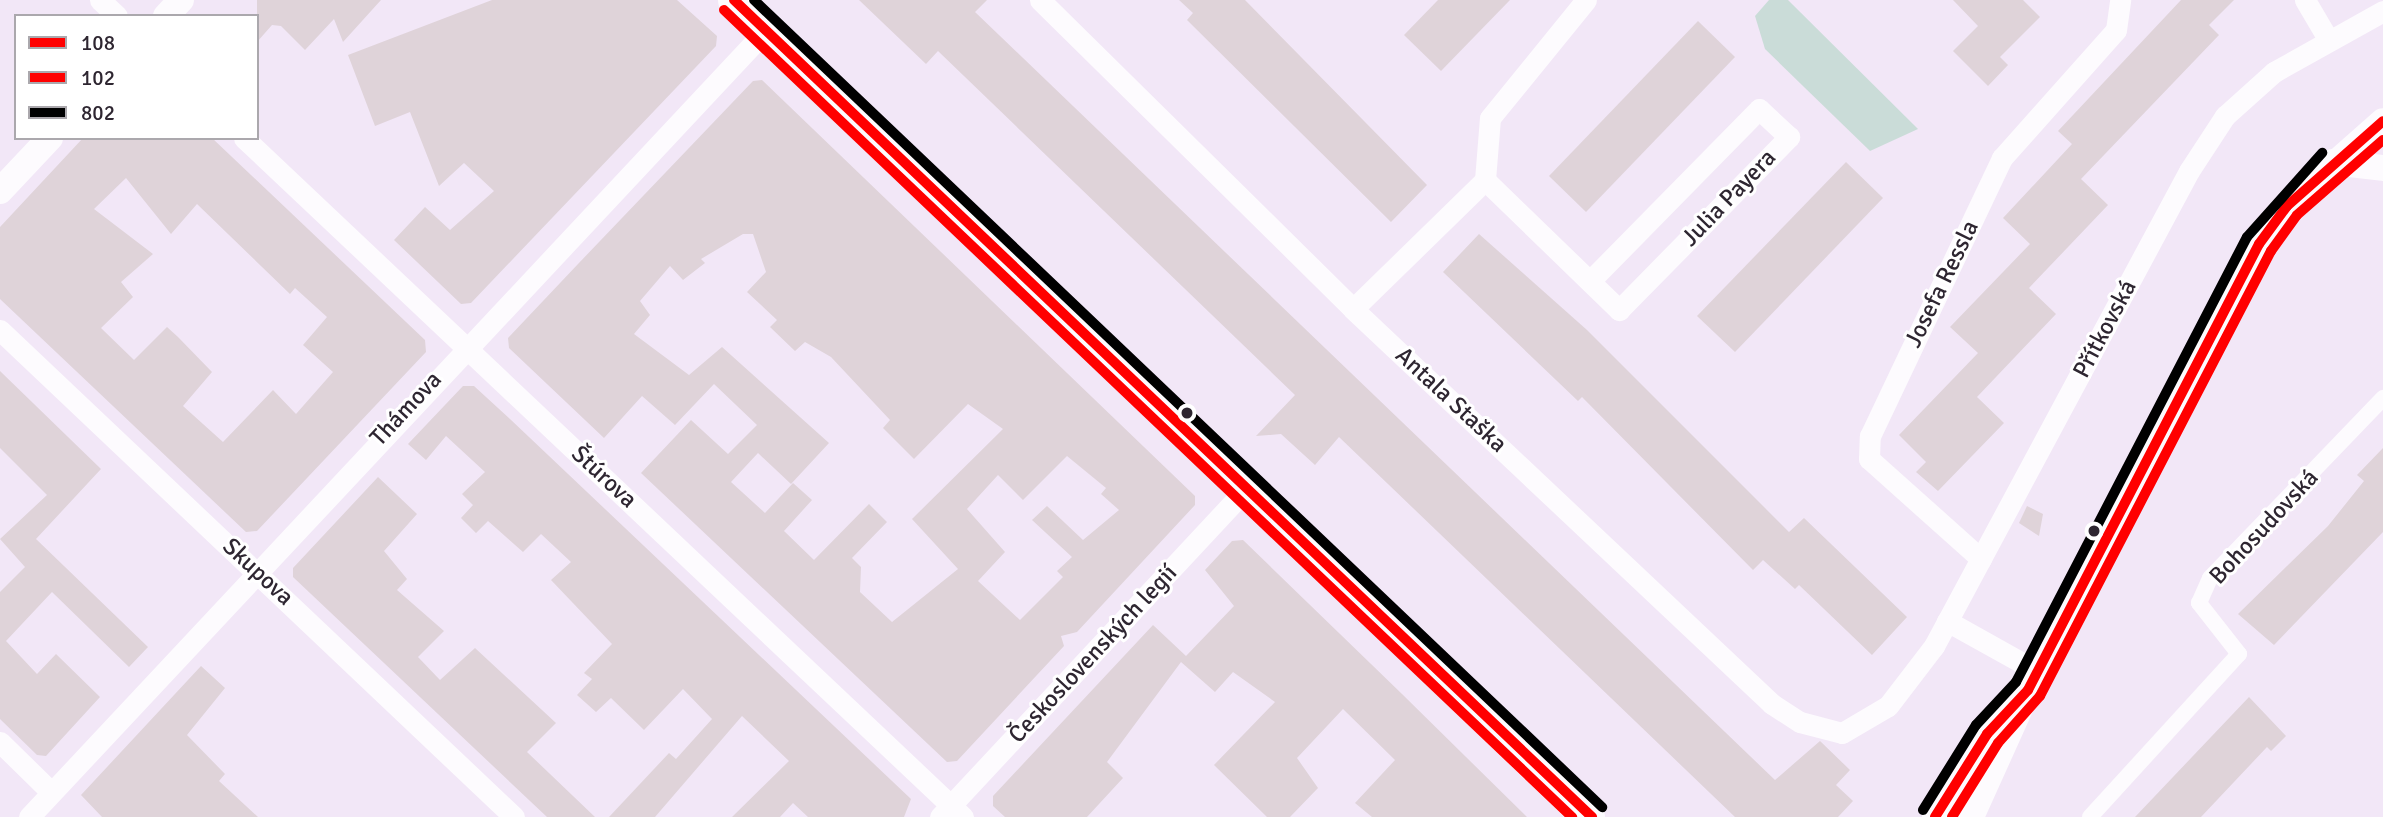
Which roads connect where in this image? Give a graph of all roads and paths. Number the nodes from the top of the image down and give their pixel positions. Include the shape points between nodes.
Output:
1 (100, 0) edge
2 (181, 0) edge
3 (734, 0) edge
4 (1040, 0) edge
5 (1586, 0) edge
6 (2120, 0) edge
7 (2305, 0) edge
8 (2383, 11) edge
9 (115, 14) edge
10 (168, 14) edge
11 (766, 30) junction
12 (2328, 39) junction
13 (2383, 121) edge
14 (48, 140) edge
15 (246, 140) edge
16 (2332, 162) junction
17 (2383, 167) edge
18 (1485, 180) junction
19 (0, 191) edge
20 (1590, 281) junction
21 (1353, 309) junction
22 (0, 330) edge
23 (465, 346) junction
24 (2383, 398) edge
25 (1245, 490) junction
26 (1981, 559) junction
27 (256, 570) junction
28 (1947, 621) junction
29 (2032, 681) junction
30 (1888, 706) joint
31 (0, 742) edge
32 (51, 792) junction
33 (951, 813) edge
34 (1579, 815) edge
35 (29, 817) edge
36 (514, 817) edge
37 (1935, 817) edge
38 (1954, 817) edge
39 (1971, 817) edge
40 (1987, 817) edge
41 (2090, 817) edge

1 - 9 street
2 - 10 street
3 - 11 main road
4 - 21 street, Antala Staška
5 - 18 street via 1490,118
6 - 26 street, Josefa Ressla via 2116,30 2002,158 1870,436 1869,459
7 - 12 street
8 - 12 street, Přítkovská
11 - 23 street, Thámova
11 - 25 main road
12 - 26 street, Přítkovská via 2274,72 2225,116 2189,170
13 - 16 street
14 - 19 street
15 - 23 street, Štúrova
16 - 17 street
16 - 29 street via 2259,244
18 - 20 street, Julia Payera
18 - 21 street
20 - 20 street, Julia Payera via 1619,310 1789,137 1759,109
21 - 30 street, Antala Staška via 1785,715 1842,733
22 - 27 street, Skupova
23 - 27 street, Thámova
23 - 33 street, Štúrova
24 - 41 street, Bohosudovská via 2210,578 2199,603 2239,654
25 - 33 street, Československých legií
25 - 34 main road
26 - 28 street, Přítkovská
27 - 32 street, Thámova
27 - 36 street, Skupova
28 - 29 street
28 - 30 street, Přítkovská
29 - 37 street via 1987,734
29 - 38 street
29 - 39 street
29 - 40 street
31 - 32 street
32 - 35 street, Thámova

